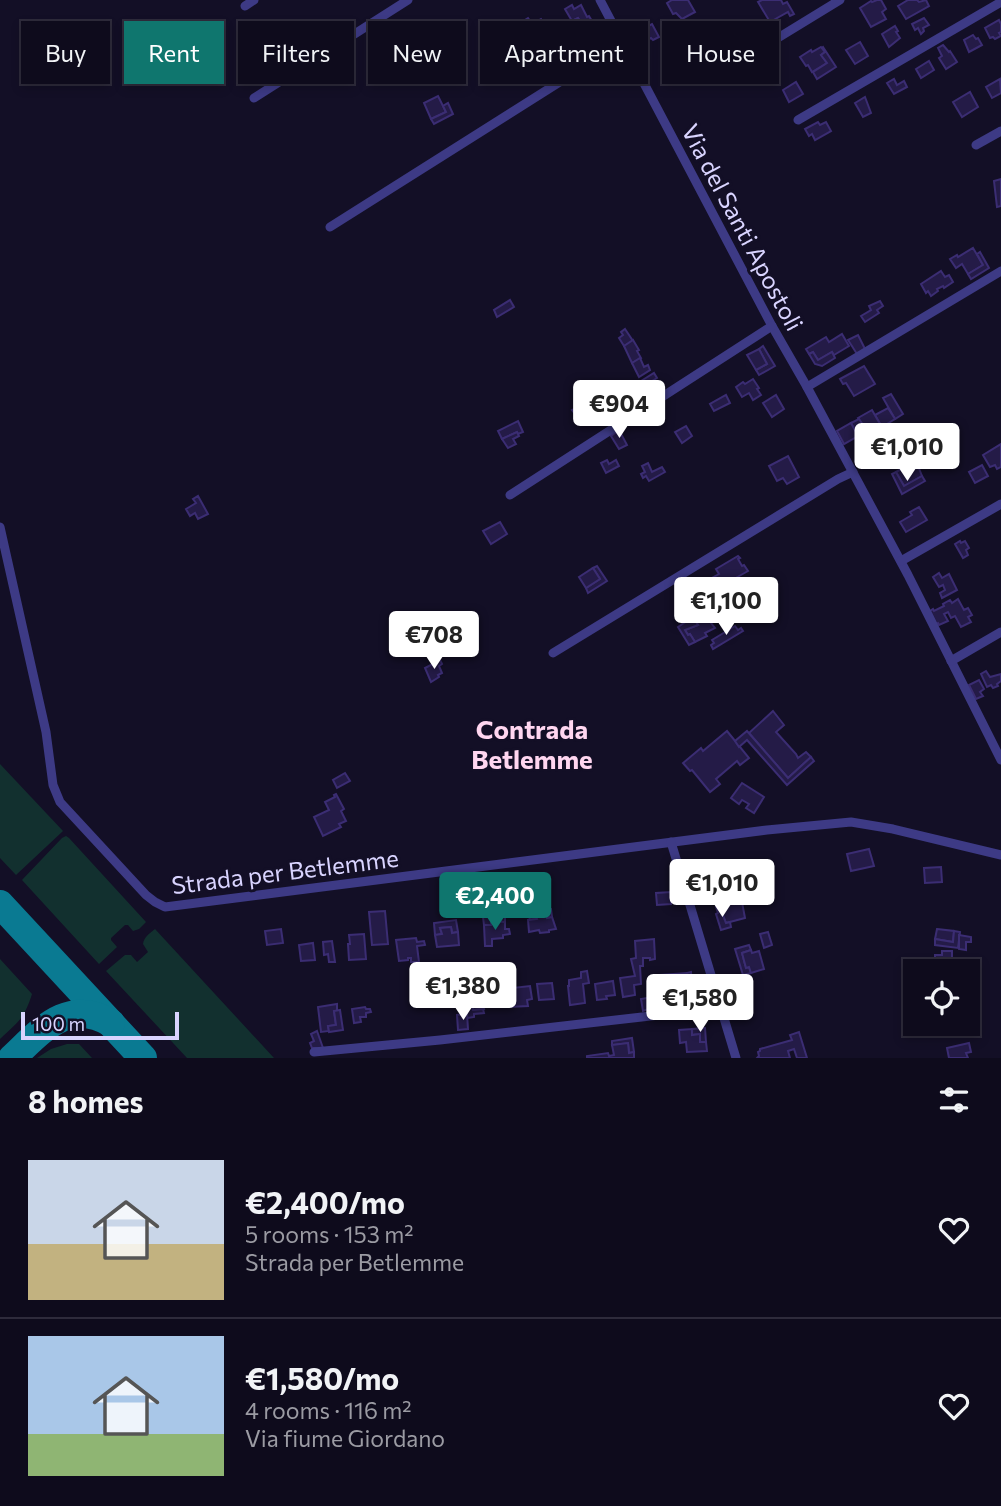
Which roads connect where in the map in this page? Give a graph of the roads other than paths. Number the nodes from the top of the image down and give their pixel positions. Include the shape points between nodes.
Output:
1 (254, 0) edge
2 (408, 0) edge
3 (600, 0) edge
4 (840, 0) edge
5 (1001, 2) edge
6 (245, 6) dead end
7 (612, 21) edge
8 (779, 37) edge
9 (556, 84) edge
10 (645, 84) edge
11 (254, 98) dead end
12 (798, 120) dead end
13 (1001, 131) edge
14 (976, 145) dead end
15 (330, 227) dead end
16 (1001, 271) edge
17 (772, 326) junction
18 (807, 387) junction
19 (853, 472) junction
20 (510, 495) dead end
21 (1001, 505) edge
22 (0, 527) edge
23 (901, 561) junction
24 (1001, 632) edge
25 (553, 653) dead end
26 (951, 661) junction
27 (1001, 760) edge
28 (671, 842) junction
29 (1001, 855) edge
30 (721, 1008) junction
31 (314, 1052) dead end
32 (736, 1058) edge

1 - 6 street
2 - 11 street
3 - 7 street, Via del Santi Apostoli
4 - 8 street
5 - 12 street
9 - 15 street
10 - 17 street, Via del Santi Apostoli
13 - 14 street
16 - 18 street
17 - 18 street, Via del Santi Apostoli
17 - 20 street
18 - 19 street, Via del Santi Apostoli
19 - 23 street, Via del Santi Apostoli
19 - 25 street
21 - 23 street
22 - 28 street, Strada per Betlemme via 55,792 146,895 165,907
23 - 26 street, Via del Santi Apostoli
24 - 26 street
26 - 27 street, Via del Santi Apostoli
28 - 29 street, Strada per Betlemme via 851,822
28 - 30 street
30 - 31 street
30 - 32 street

